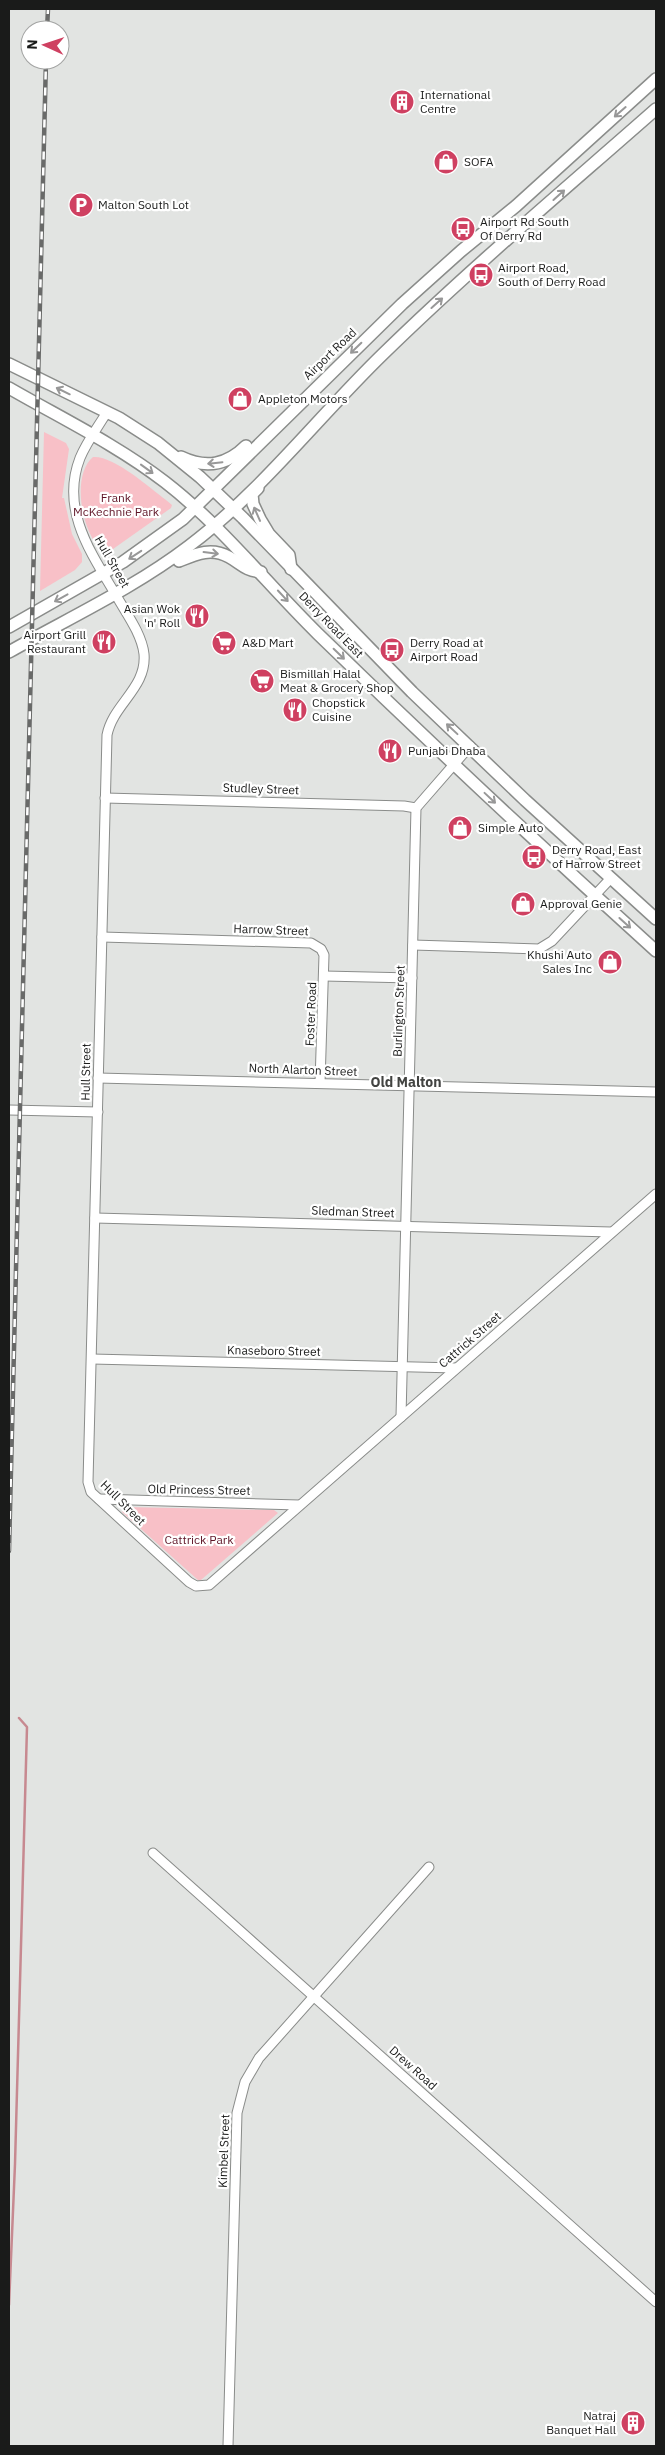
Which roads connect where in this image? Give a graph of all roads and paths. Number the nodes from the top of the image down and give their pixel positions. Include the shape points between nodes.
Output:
1 (656, 79) edge
2 (656, 109) edge
3 (9, 364) edge
4 (9, 388) edge
5 (107, 412) junction
6 (282, 420) junction
7 (92, 435) junction
8 (301, 438) junction
9 (158, 443) junction
10 (213, 489) junction
11 (194, 508) junction
12 (233, 508) junction
13 (213, 526) junction
14 (166, 563) junction
15 (291, 569) junction
16 (261, 572) junction
17 (104, 574) junction
18 (115, 593) junction
19 (9, 627) edge
20 (9, 652) edge
21 (470, 746) junction
22 (454, 764) junction
23 (105, 798) junction
24 (416, 808) junction
25 (611, 878) junction
26 (595, 896) junction
27 (656, 919) edge
28 (102, 937) junction
29 (413, 945) junction
30 (656, 951) edge
31 (324, 976) junction
32 (412, 978) junction
33 (98, 1078) junction
34 (320, 1083) junction
35 (409, 1086) junction
36 (656, 1092) edge
37 (9, 1110) edge
38 (98, 1112) junction
39 (656, 1194) edge
40 (95, 1218) junction
41 (406, 1226) junction
42 (611, 1232) junction
43 (92, 1359) junction
44 (402, 1366) junction
45 (456, 1368) junction
46 (401, 1417) junction
47 (99, 1499) junction
48 (299, 1505) junction
49 (153, 1853) dead end
50 (429, 1867) dead end
51 (314, 1996) junction
52 (656, 2302) edge
53 (228, 2446) edge

1 -> 6 main road, Airport Road via 410,297
8 -> 2 main road via 417,320
5 -> 3 main road, Derry Road East
4 - 7 main road, Derry Road East
5 - 7 street, Hull Street
5 - 9 main road, Derry Road East
6 -> 9 main road via 270,422 237,455 220,464 208,465 183,458
6 - 10 main road, Airport Road
7 -> 11 main road, Derry Road East via 151,472
7 - 17 street, Hull Street via 77,468 74,508 79,528
8 - 12 main road
15 -> 8 main road via 289,555 265,529 252,494 301,443
9 - 10 main road, Derry Road East
10 - 11 main road, Airport Road
10 - 12 main road, Derry Road East
11 - 13 main road, Derry Road East
11 -> 17 main road, Airport Road via 140,552
12 - 13 main road
12 - 15 main road, Derry Road East
13 - 14 main road
13 - 16 main road, Derry Road East
14 -> 16 main road via 171,564 199,552 213,552 228,556 249,571
14 - 18 main road
21 -> 15 main road, Derry Road East
16 -> 22 main road, Derry Road East via 316,632
17 - 18 street, Hull Street
17 -> 19 main road, Airport Road
18 - 20 main road
18 - 23 street, Hull Street via 137,633 144,659 137,686 108,731
21 - 22 street
21 - 25 main road, Derry Road East
22 - 24 street
22 -> 26 main road, Derry Road East
23 - 24 street, Studley Street
23 - 28 street, Hull Street
24 - 29 street, Burlington Street
25 - 26 street
25 - 27 main road, Derry Road East
26 - 29 street via 552,941 539,948
26 -> 30 main road, Derry Road East
28 - 31 street, Harrow Street via 311,943 322,949
28 - 33 street, Hull Street
29 - 32 street, Burlington Street
31 - 32 street
31 - 34 street, Foster Road
32 - 35 street, Burlington Street
33 - 34 street, North Alarton Street
33 - 38 street, Hull Street
34 - 35 street, North Alarton Street
35 - 36 street, North Alarton Street
35 - 41 street, Burlington Street
37 - 38 street
38 - 40 street, Hull Street
39 - 42 street, Cattrick Street
40 - 41 street, Sledman Street
40 - 43 street, Hull Street
41 - 42 street, Sledman Street
41 - 44 street, Burlington Street
42 - 45 street, Cattrick Street
43 - 44 street, Knaseboro Street
43 - 47 street, Hull Street via 88,1482 91,1492
44 - 45 street, Knaseboro Street
44 - 46 street, Burlington Street
45 - 46 street, Cattrick Street
46 - 48 street, Cattrick Street
47 - 48 street, Old Princess Street
47 - 48 street, Hull Street via 189,1582 201,1587 213,1583
49 - 51 street, Drew Road
50 - 51 street, Kimbel Street
51 - 52 street, Drew Road
51 - 53 street, Kimbel Street via 259,2058 245,2082 237,2113

